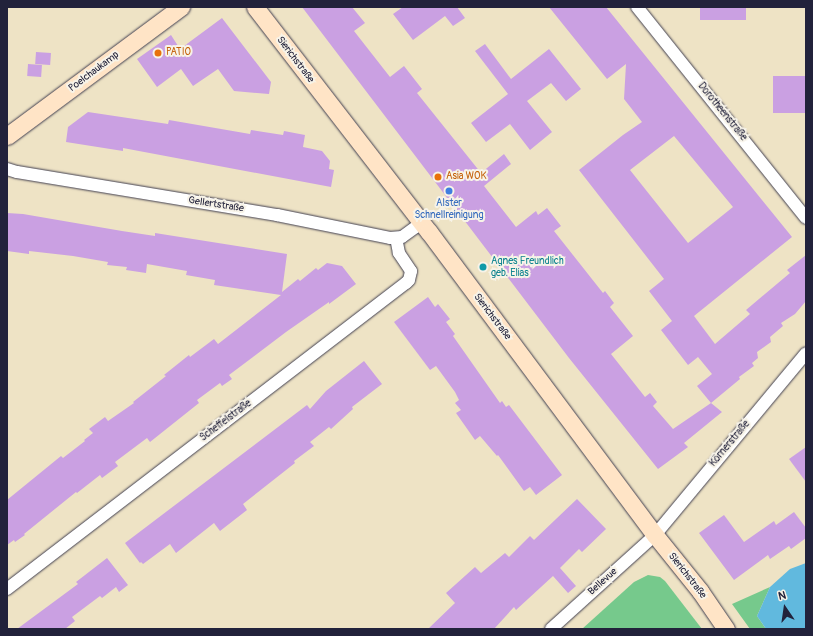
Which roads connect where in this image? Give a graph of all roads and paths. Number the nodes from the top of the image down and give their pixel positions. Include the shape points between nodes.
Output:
1 (181, 7) edge
2 (255, 7) edge
3 (637, 7) edge
4 (7, 136) edge
5 (7, 169) edge
6 (806, 218) edge
7 (421, 223) junction
8 (396, 238) junction
9 (806, 353) edge
10 (655, 535) junction
11 (7, 589) edge
12 (551, 629) edge
13 (726, 629) edge

1 - 4 main road, Poelchaukamp
2 - 7 main road, Sierichstraße
3 - 6 street, Dorotheenstraße
5 - 8 street, Gellertstraße
7 - 8 street via 402,237
7 - 10 main road, Sierichstraße
8 - 11 street, Scheffelstraße via 399,253 410,271 406,283
9 - 10 street, Körnerstraße
10 - 12 street, Bellevue
10 - 13 main road, Sierichstraße via 700,591

